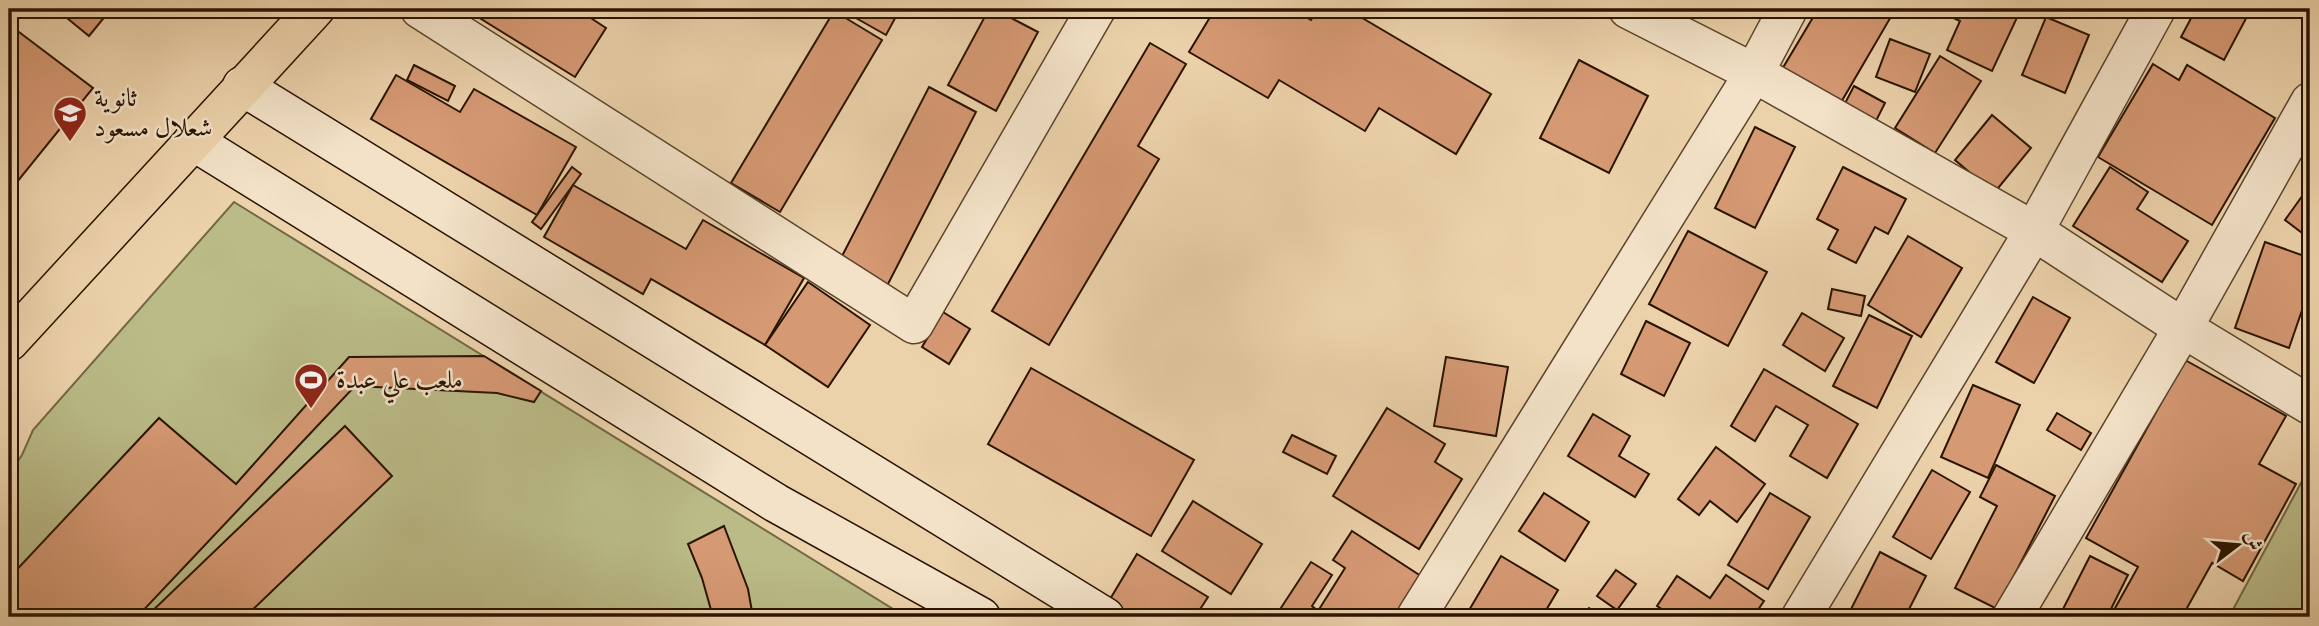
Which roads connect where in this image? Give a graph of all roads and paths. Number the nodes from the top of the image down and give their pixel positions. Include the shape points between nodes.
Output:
1 (315, 9) edge
2 (420, 9) edge
3 (1096, 9) edge
4 (1628, 9) edge
5 (1788, 9) edge
6 (2156, 9) edge
7 (1754, 72) junction
8 (242, 86) junction
9 (2310, 102) edge
10 (193, 141) junction
11 (2034, 231) junction
12 (2183, 328) junction
13 (9, 342) edge
14 (2310, 405) edge
15 (981, 617) edge
16 (1105, 617) edge
17 (1416, 617) edge
18 (1801, 617) edge
19 (2012, 617) edge

1 - 8 main road
2 - 3 street via 915,324
4 - 7 street
5 - 7 street
6 - 11 street
7 - 11 street
7 - 17 street
8 - 10 main road
8 - 16 street
9 - 12 street
10 - 13 main road
10 - 15 street via 776,503
11 - 12 street
11 - 18 street
12 - 14 street
12 - 19 street

